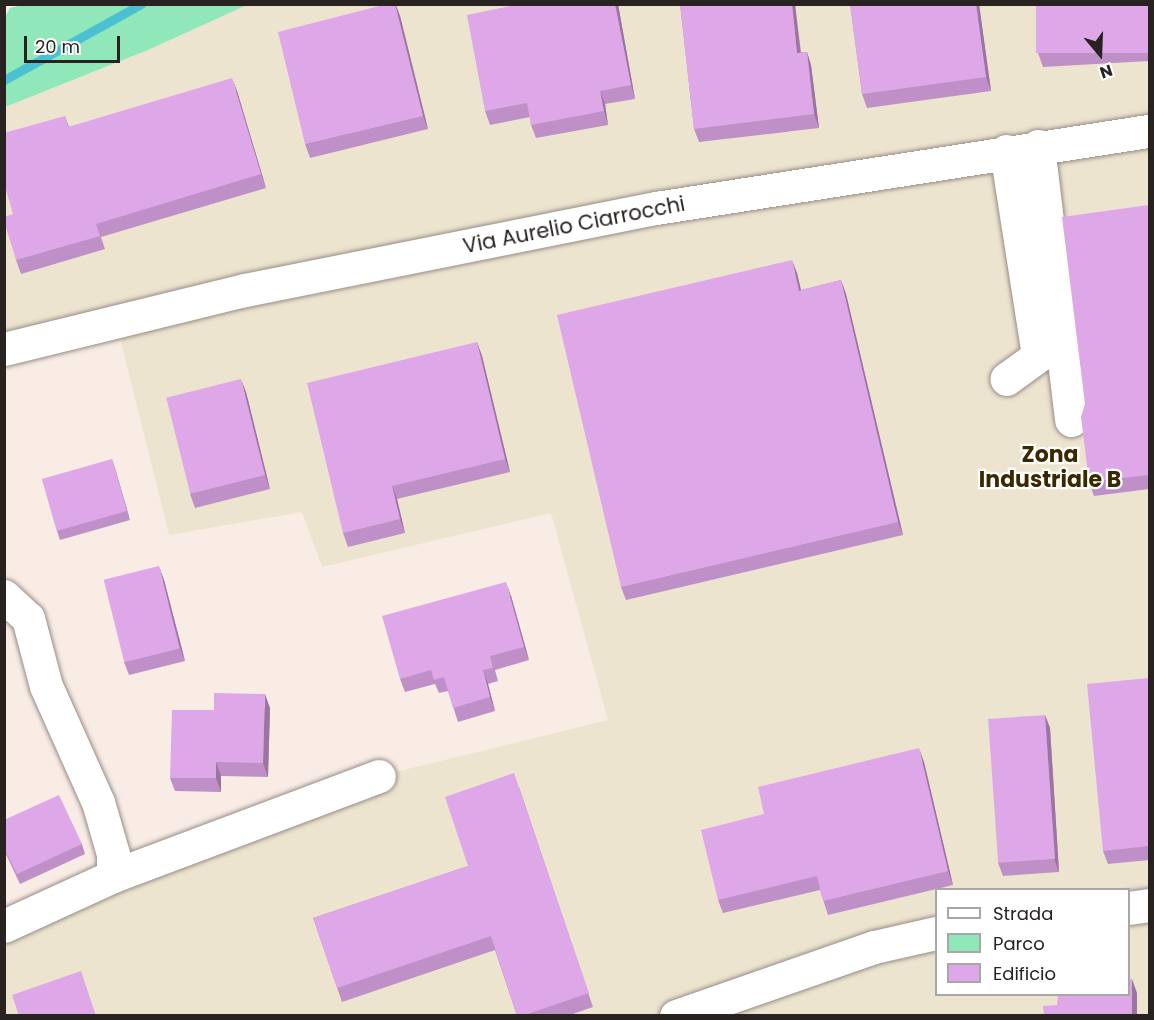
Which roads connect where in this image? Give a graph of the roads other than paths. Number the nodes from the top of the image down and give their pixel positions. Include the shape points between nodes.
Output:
1 (1149, 131) edge
2 (1038, 146) junction
3 (1006, 151) junction
4 (4, 349) edge
5 (1006, 379) dead end
6 (1071, 420) dead end
7 (4, 596) edge
8 (379, 776) dead end
9 (113, 876) junction
10 (1149, 905) edge
11 (1130, 908) edge
12 (4, 926) edge
13 (935, 933) edge
14 (676, 1016) edge

1 - 2 street, Via Aurelio Ciarrocchi
2 - 3 street, Via Aurelio Ciarrocchi
2 - 6 street
3 - 4 street, Via Aurelio Ciarrocchi via 644,210 245,290
3 - 5 street via 1038,356
7 - 9 street via 28,618 46,686 98,802 113,854
8 - 9 street
9 - 12 street
10 - 11 street
13 - 14 street via 852,954

